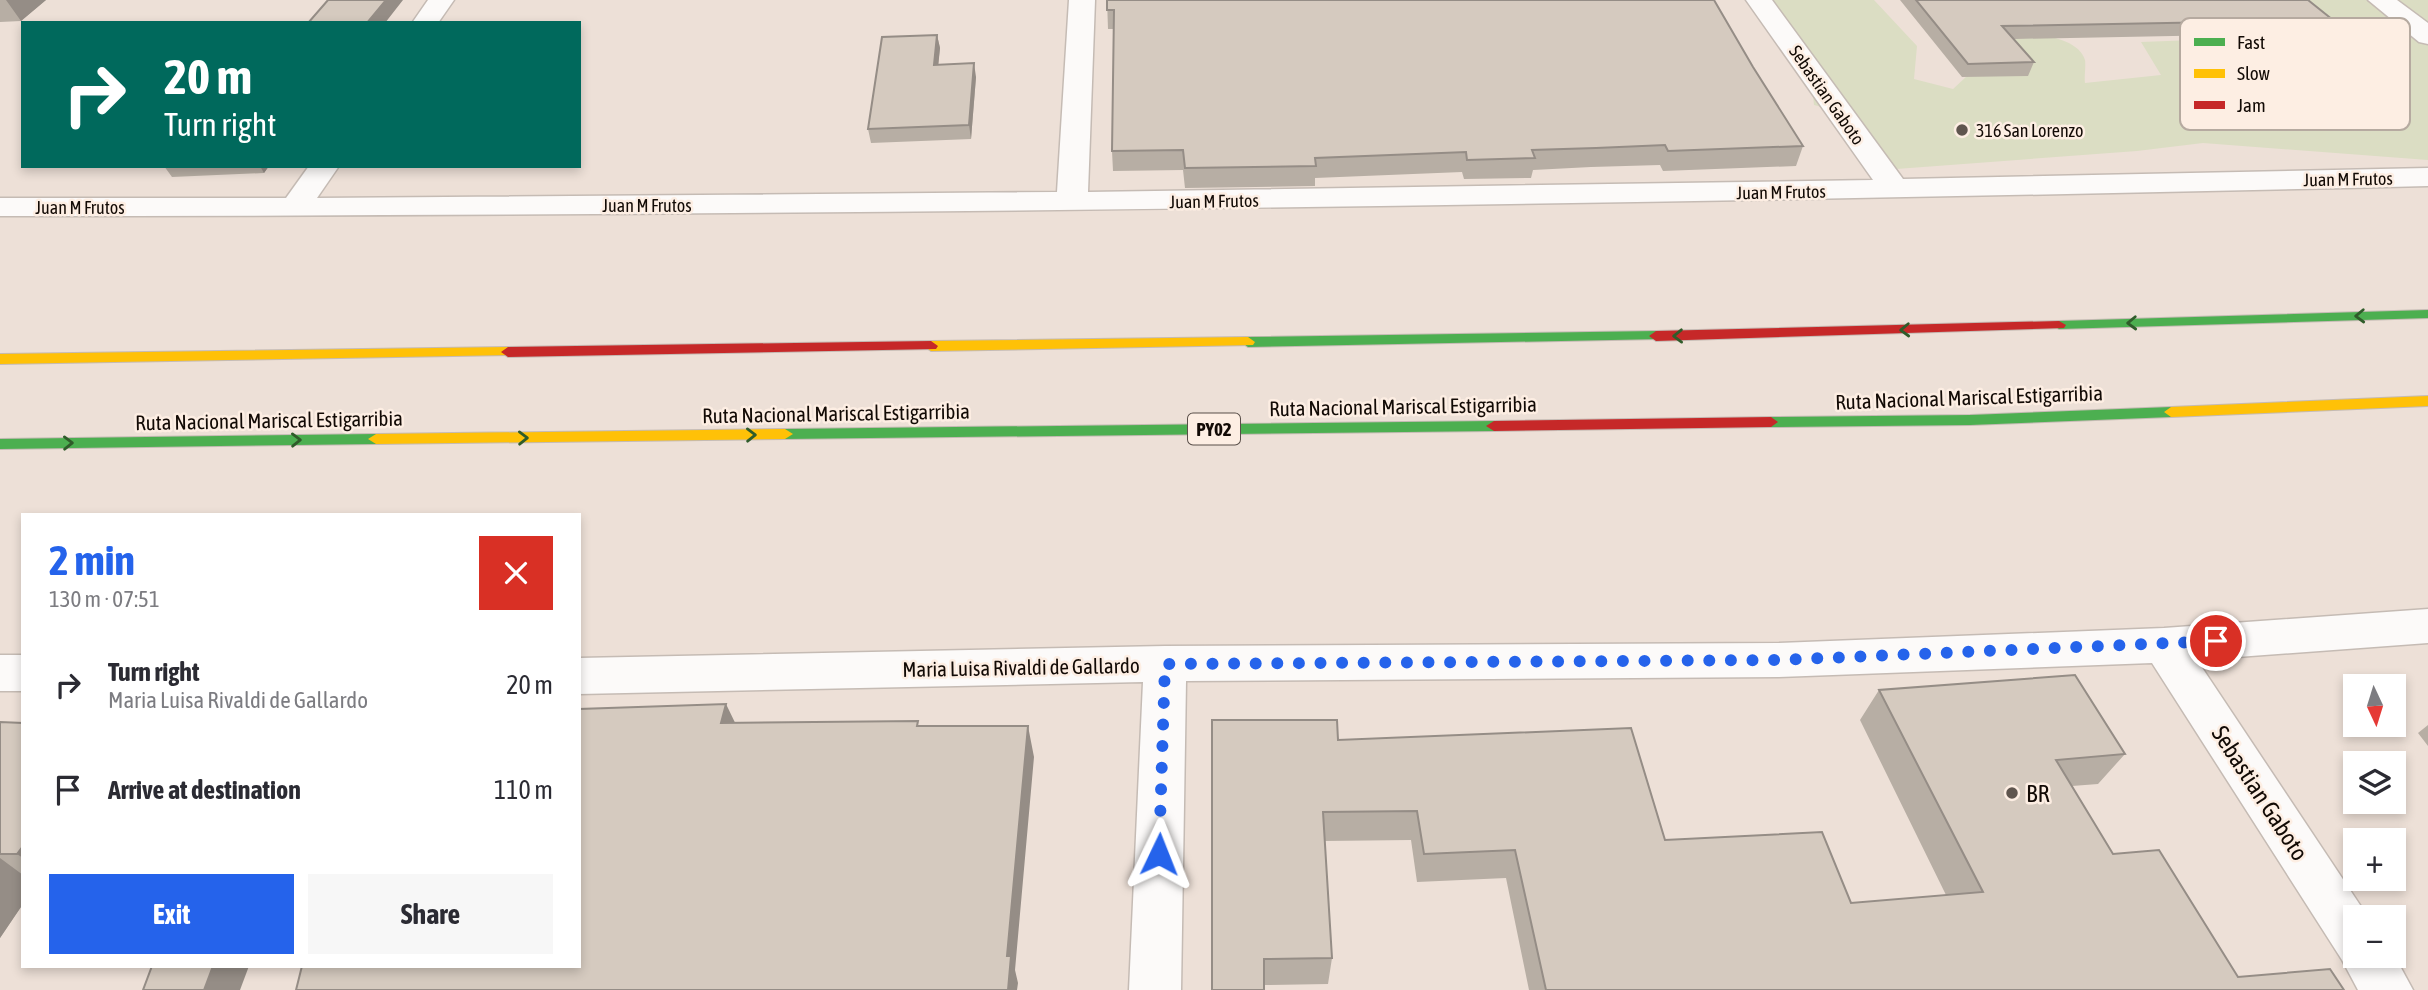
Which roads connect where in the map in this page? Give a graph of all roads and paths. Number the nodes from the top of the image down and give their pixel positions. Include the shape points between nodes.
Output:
1 (441, 0) edge
2 (1082, 0) edge
3 (1759, 0) edge
4 (2381, 0) edge
5 (2404, 18) edge
6 (426, 21) edge
7 (2410, 22) edge
8 (2428, 36) edge
9 (323, 168) edge
10 (2428, 177) edge
11 (1895, 190) junction
12 (1072, 203) junction
13 (0, 207) edge
14 (295, 207) junction
15 (2428, 313) edge
16 (0, 359) edge
17 (2428, 401) edge
18 (0, 444) edge
19 (2428, 626) edge
20 (2164, 645) junction
21 (1165, 664) junction
22 (0, 673) edge
23 (21, 673) edge
24 (581, 676) edge
25 (2343, 922) edge
26 (2373, 968) edge
27 (1155, 990) edge
28 (2387, 990) edge

1 - 6 street
2 - 12 street
3 - 11 street, Sebastian Gaboto
4 - 5 street
7 - 8 street
9 - 14 street
10 - 11 street, Juan M Frutos
11 - 12 street, Juan M Frutos
12 - 14 street, Juan M Frutos
13 - 14 street, Juan M Frutos
15 -> 16 highway via 1682,336
18 -> 17 highway, Ruta Nacional Mariscal Estigarribia / PY02 via 1970,420
19 - 20 street, Maria Luisa Rivaldi de Gallardo
20 - 21 street, Maria Luisa Rivaldi de Gallardo via 1779,660
20 - 25 street, Sebastian Gaboto
21 - 24 street, Maria Luisa Rivaldi de Gallardo
21 - 27 street
22 - 23 street
26 - 28 street

